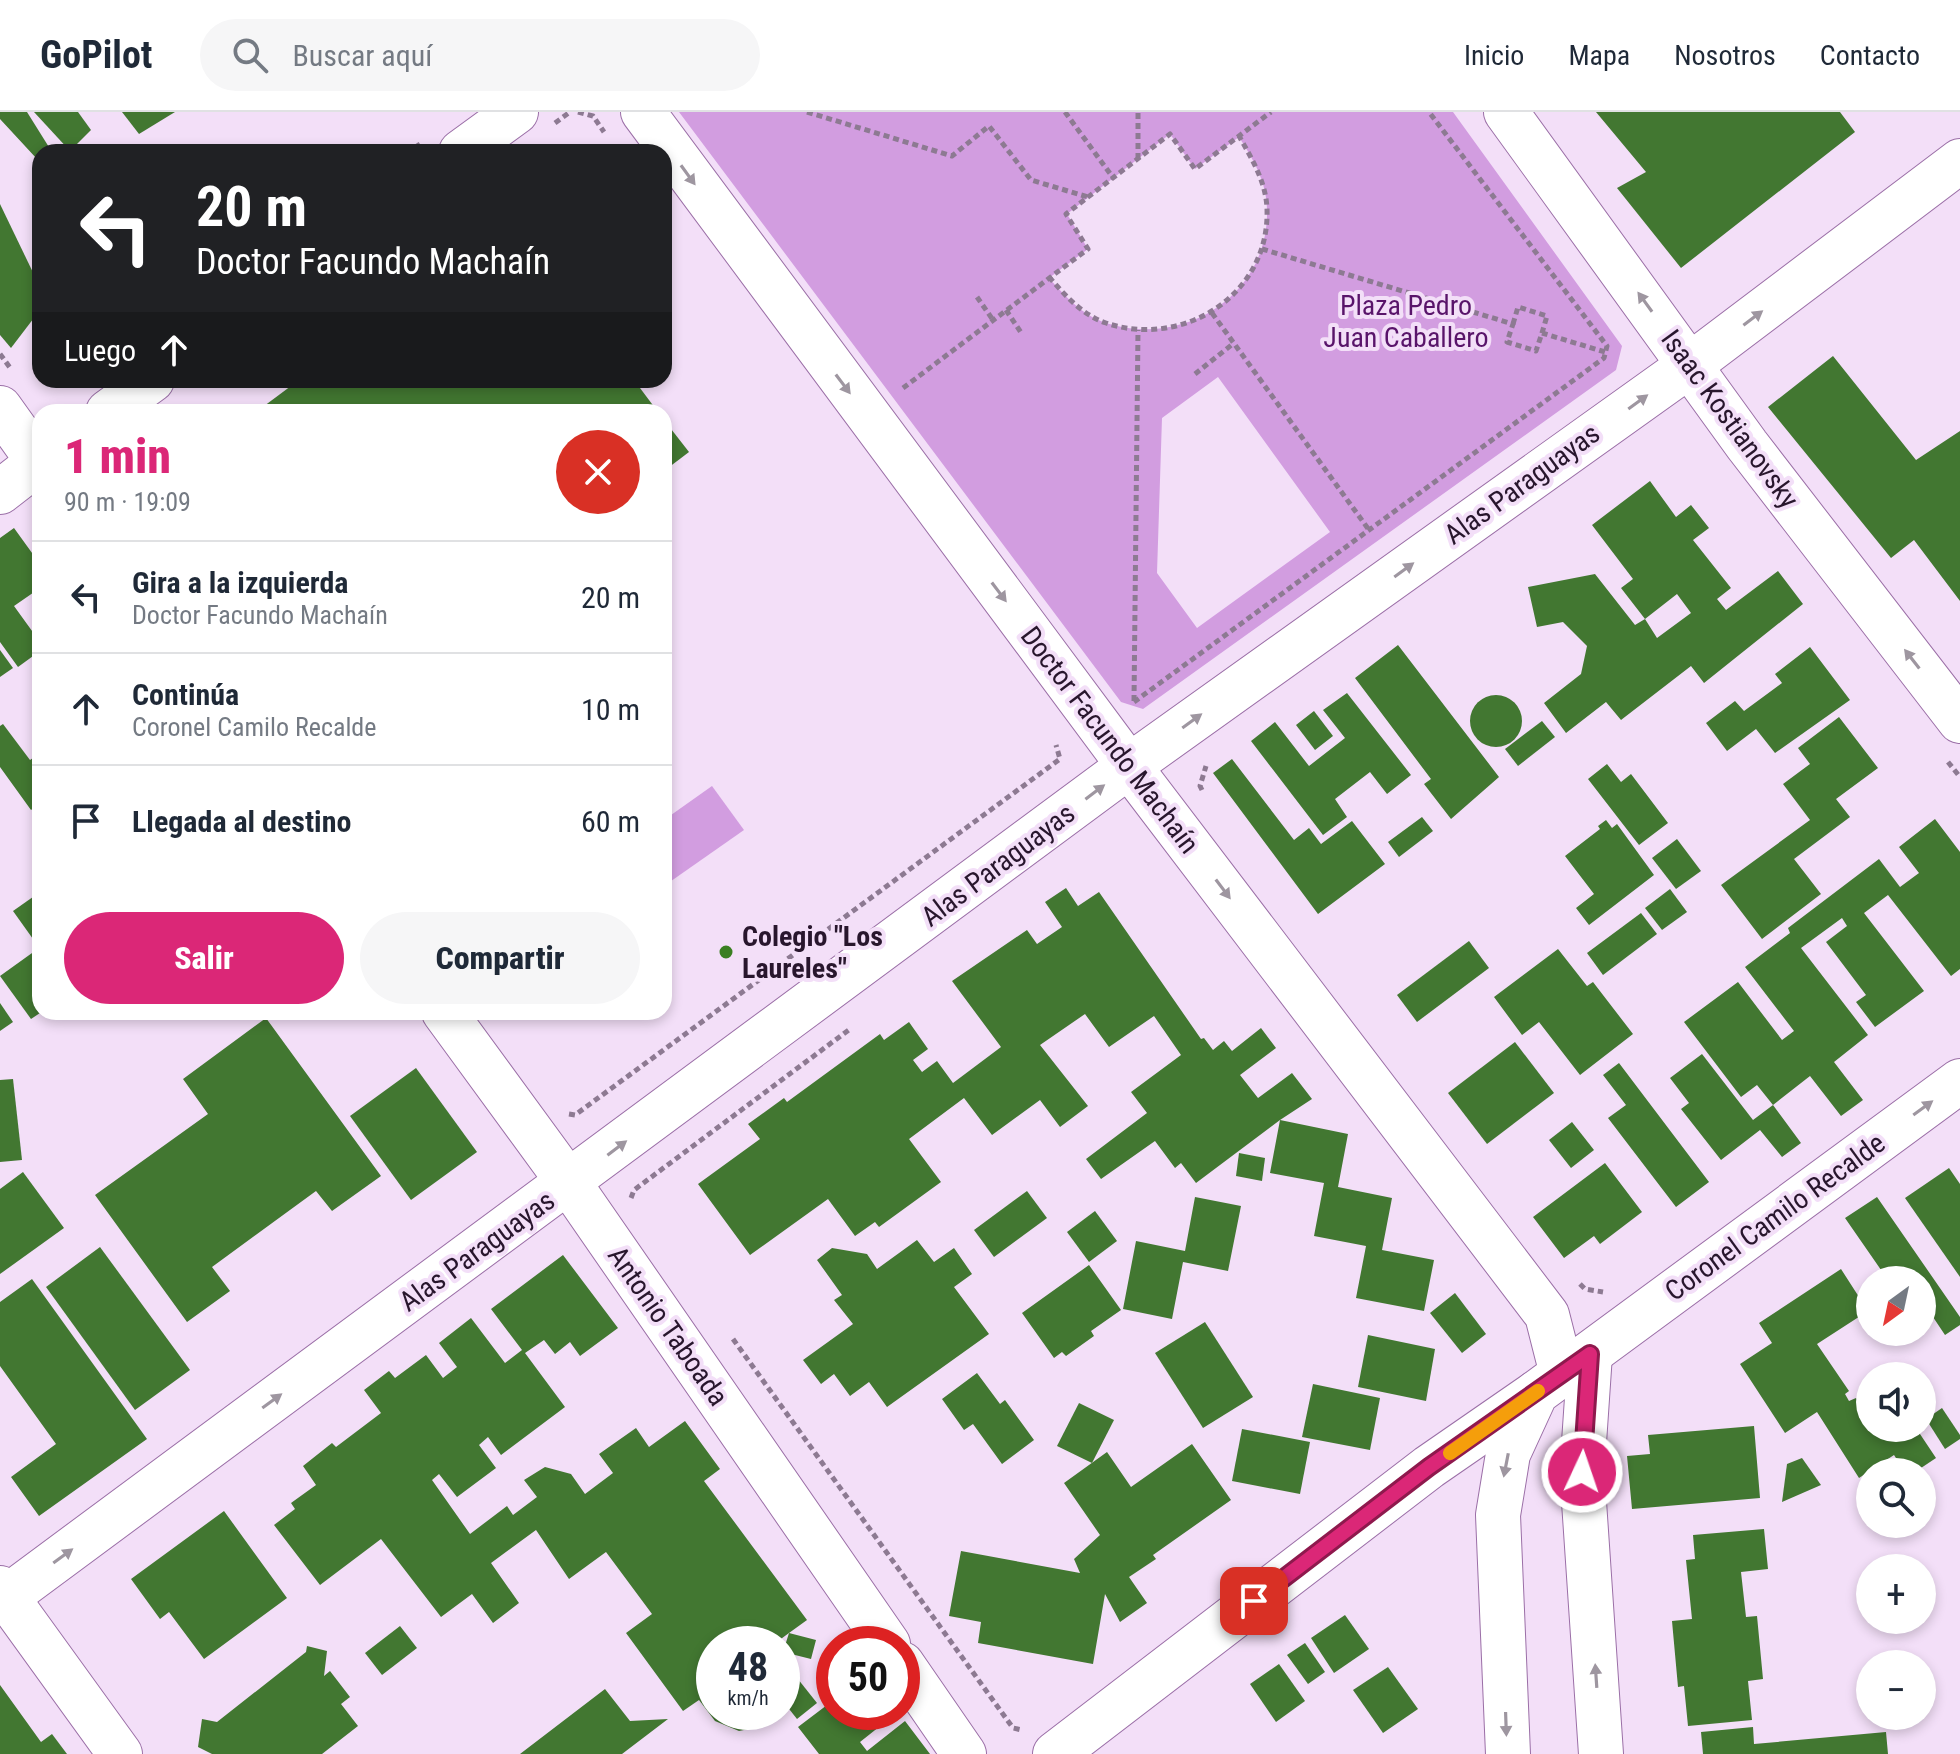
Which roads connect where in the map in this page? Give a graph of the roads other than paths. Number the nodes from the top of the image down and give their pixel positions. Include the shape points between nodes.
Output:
1 (516, 112) edge
2 (643, 112) edge
3 (1506, 112) edge
4 (472, 144) edge
5 (667, 144) edge
6 (672, 151) edge
7 (1960, 161) edge
8 (1690, 365) junction
9 (141, 388) edge
10 (119, 404) edge
11 (0, 408) edge
12 (32, 451) edge
13 (32, 468) edge
14 (0, 492) edge
15 (1950, 737) edge
16 (1129, 766) junction
17 (450, 1020) edge
18 (1960, 1081) edge
19 (569, 1183) junction
20 (1563, 1373) junction
21 (2, 1596) edge
22 (876, 1626) edge
23 (920, 1690) edge
24 (1038, 1742) edge
25 (120, 1754) edge
26 (964, 1754) edge
27 (1508, 1754) edge
28 (1601, 1754) edge

1 - 4 street
2 -> 5 street, Doctor Facundo Machaín
8 -> 3 street, Isaac Kostianovsky
6 -> 16 street, Doctor Facundo Machaín
8 -> 7 street, Alas Paraguayas
15 -> 8 street, Isaac Kostianovsky
16 -> 8 street, Alas Paraguayas
9 - 10 street
11 - 12 street
13 - 14 street
19 -> 16 street, Alas Paraguayas
16 -> 20 street, Doctor Facundo Machaín via 1547,1315
17 - 19 street, Antonio Taboada
20 -> 18 street, Coronel Camilo Recalde
21 -> 19 street, Alas Paraguayas
19 - 22 street, Antonio Taboada
20 - 24 street, Coronel Camilo Recalde
20 -> 27 street via 1508,1454 1498,1515
28 -> 20 street, Doctor Facundo Machaín via 1582,1472
21 - 25 street
23 - 26 street

